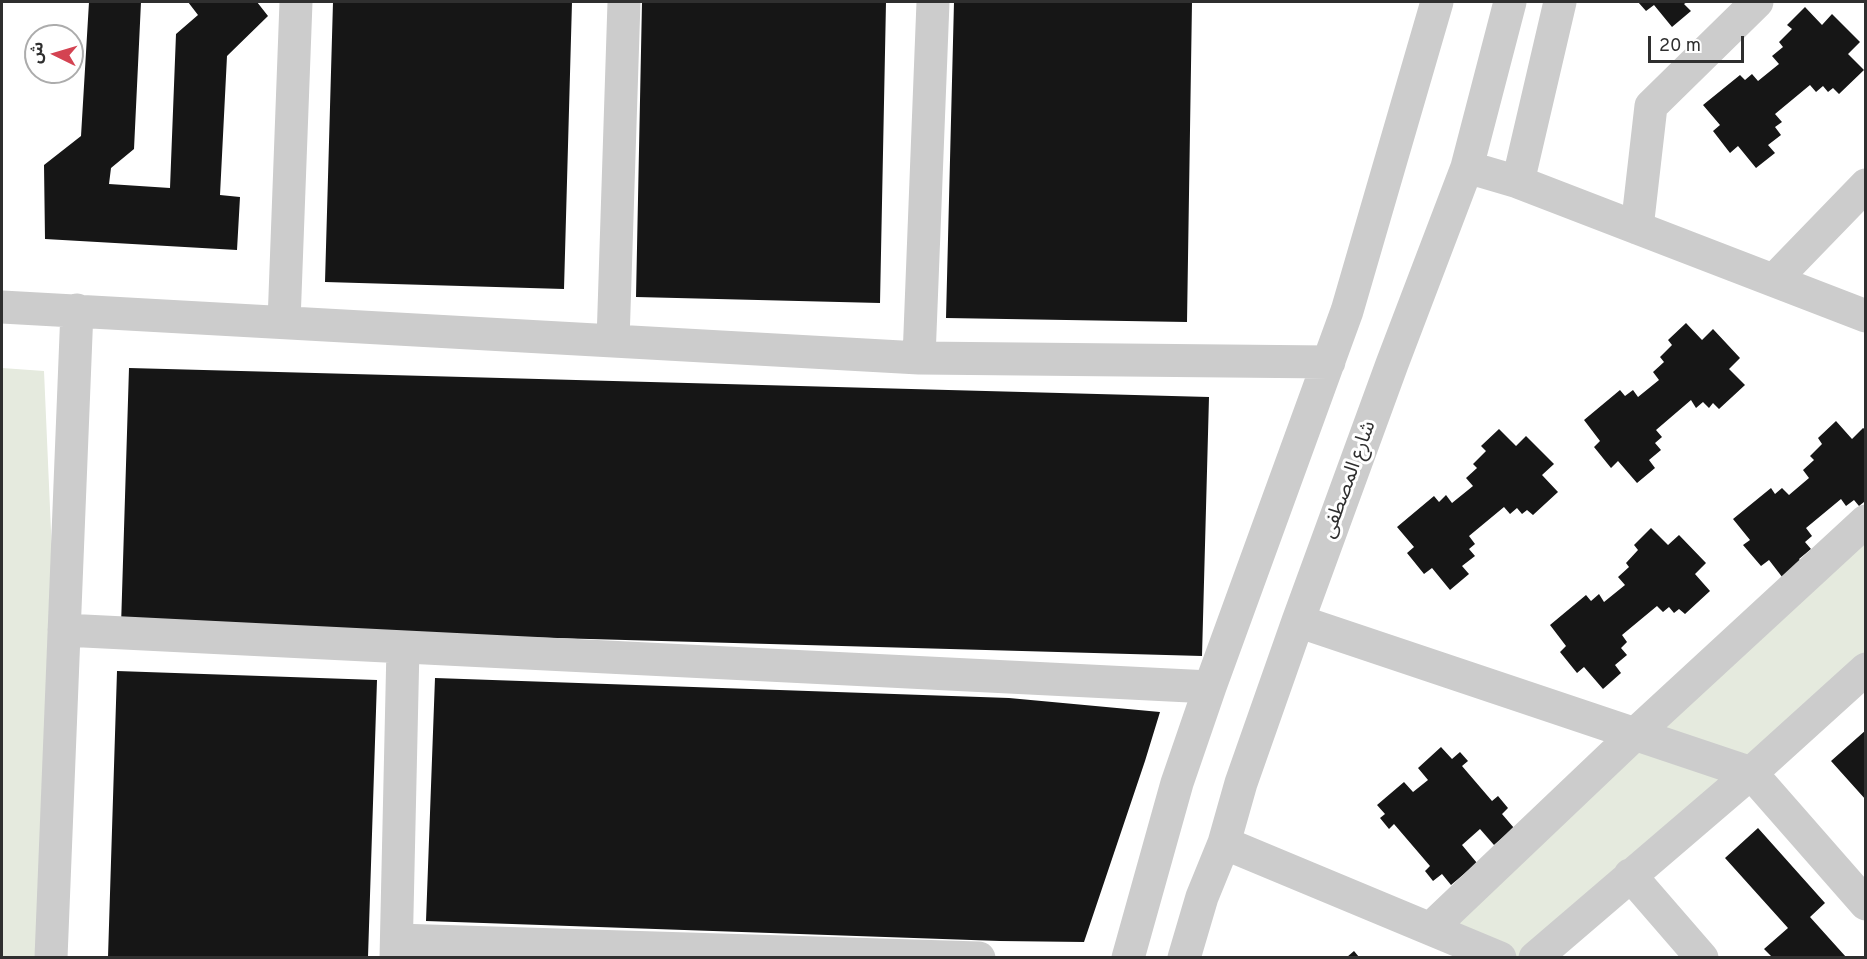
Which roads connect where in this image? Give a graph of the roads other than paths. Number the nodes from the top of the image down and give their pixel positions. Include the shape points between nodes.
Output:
1 (296, 2) edge
2 (624, 2) edge
3 (933, 2) edge
4 (1437, 2) edge
5 (1510, 2) edge
6 (1560, 2) edge
7 (1757, 2) edge
8 (1467, 167) junction
9 (1518, 182) junction
10 (1866, 185) edge
11 (1637, 228) junction
12 (1774, 280) junction
13 (2, 307) edge
14 (77, 310) junction
15 (1866, 316) edge
16 (284, 322) junction
17 (614, 341) junction
18 (919, 358) junction
19 (1329, 362) junction
20 (1866, 520) edge
21 (1298, 621) junction
22 (64, 630) junction
23 (403, 647) junction
24 (1866, 669) edge
25 (1210, 687) junction
26 (1635, 734) junction
27 (1751, 772) junction
28 (1224, 843) junction
29 (1630, 875) junction
30 (1866, 904) edge
31 (1430, 929) junction
32 (396, 949) edge
33 (51, 957) edge
34 (979, 957) edge
35 (1128, 957) edge
36 (1184, 957) edge
37 (1500, 957) edge
38 (1535, 957) edge
39 (1702, 957) edge

1 - 16 street
2 - 17 street
3 - 18 street
4 - 19 street
5 - 8 street, شارع المصطفى
6 - 9 street
7 - 11 street via 1651,106
8 - 9 street
8 - 21 street, شارع المصطفى
9 - 11 street
10 - 12 street
11 - 12 street
12 - 15 street
13 - 14 street
14 - 16 street
14 - 22 street
16 - 17 street
17 - 18 street
18 - 19 street
19 - 25 street
20 - 26 street
21 - 26 street
21 - 28 street, شارع المصطفى
22 - 23 street
22 - 33 street
23 - 25 street
23 - 32 street
24 - 27 street
25 - 35 street via 1177,783
26 - 27 street
26 - 31 street
27 - 29 street
27 - 30 street
28 - 31 street
28 - 36 street, شارع المصطفى
29 - 38 street
29 - 39 street
31 - 37 street
32 - 34 street

